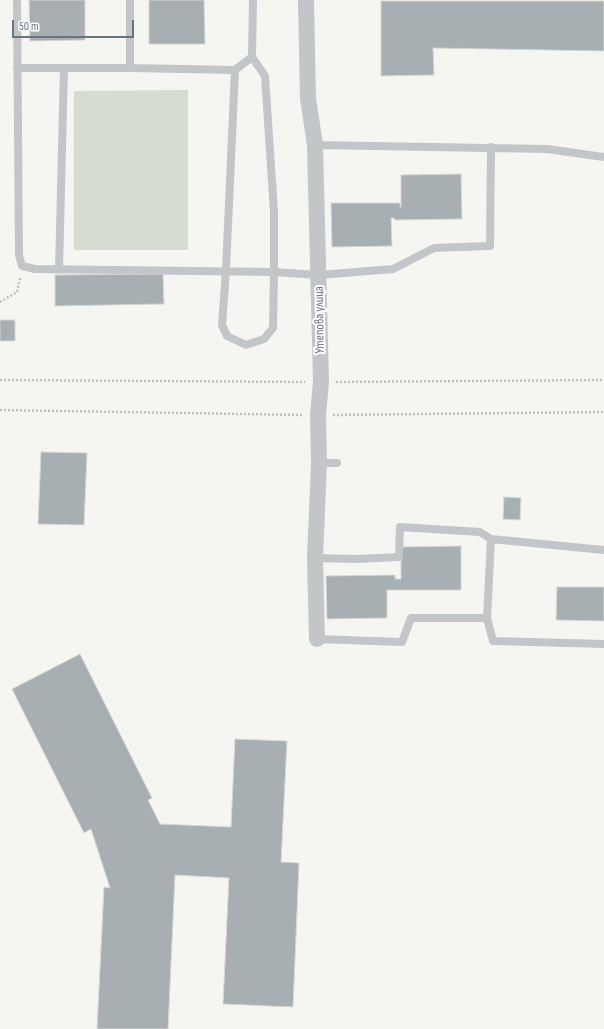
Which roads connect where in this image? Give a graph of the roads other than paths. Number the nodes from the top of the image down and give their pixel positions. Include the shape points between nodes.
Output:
1 (17, 0) edge
2 (130, 0) edge
3 (253, 0) edge
4 (306, 0) edge
5 (252, 57) junction
6 (17, 68) junction
7 (64, 68) junction
8 (130, 68) junction
9 (235, 70) junction
10 (315, 144) junction
11 (491, 147) junction
12 (604, 158) edge
13 (59, 270) junction
14 (226, 270) junction
15 (274, 272) junction
16 (319, 275) junction
17 (319, 463) junction
18 (337, 463) dead end
19 (491, 539) junction
20 (604, 550) edge
21 (315, 558) junction
22 (487, 618) junction
23 (317, 639) joint
24 (604, 644) edge

1 - 6 lane
2 - 8 lane
3 - 5 lane
4 - 10 street, Утепова улица via 308,98
5 - 9 lane
5 - 15 lane via 266,76 274,212
6 - 7 lane
6 - 13 lane via 19,255 22,266
7 - 8 lane
7 - 13 lane
8 - 9 lane
9 - 14 lane
10 - 11 lane
10 - 16 street, Утепова улица
11 - 12 lane via 547,149
11 - 16 lane via 490,246 434,248 393,268
13 - 14 lane
14 - 15 lane
14 - 15 lane via 222,325 227,336 246,345 264,340 273,328
15 - 16 lane
16 - 17 street, Утепова улица
17 - 18 lane
17 - 21 street, Утепова улица
19 - 20 lane
19 - 21 lane via 480,532 400,527 399,557
19 - 22 lane
21 - 23 street, Утепова улица
22 - 23 lane via 411,618 402,642
22 - 24 lane via 493,641

